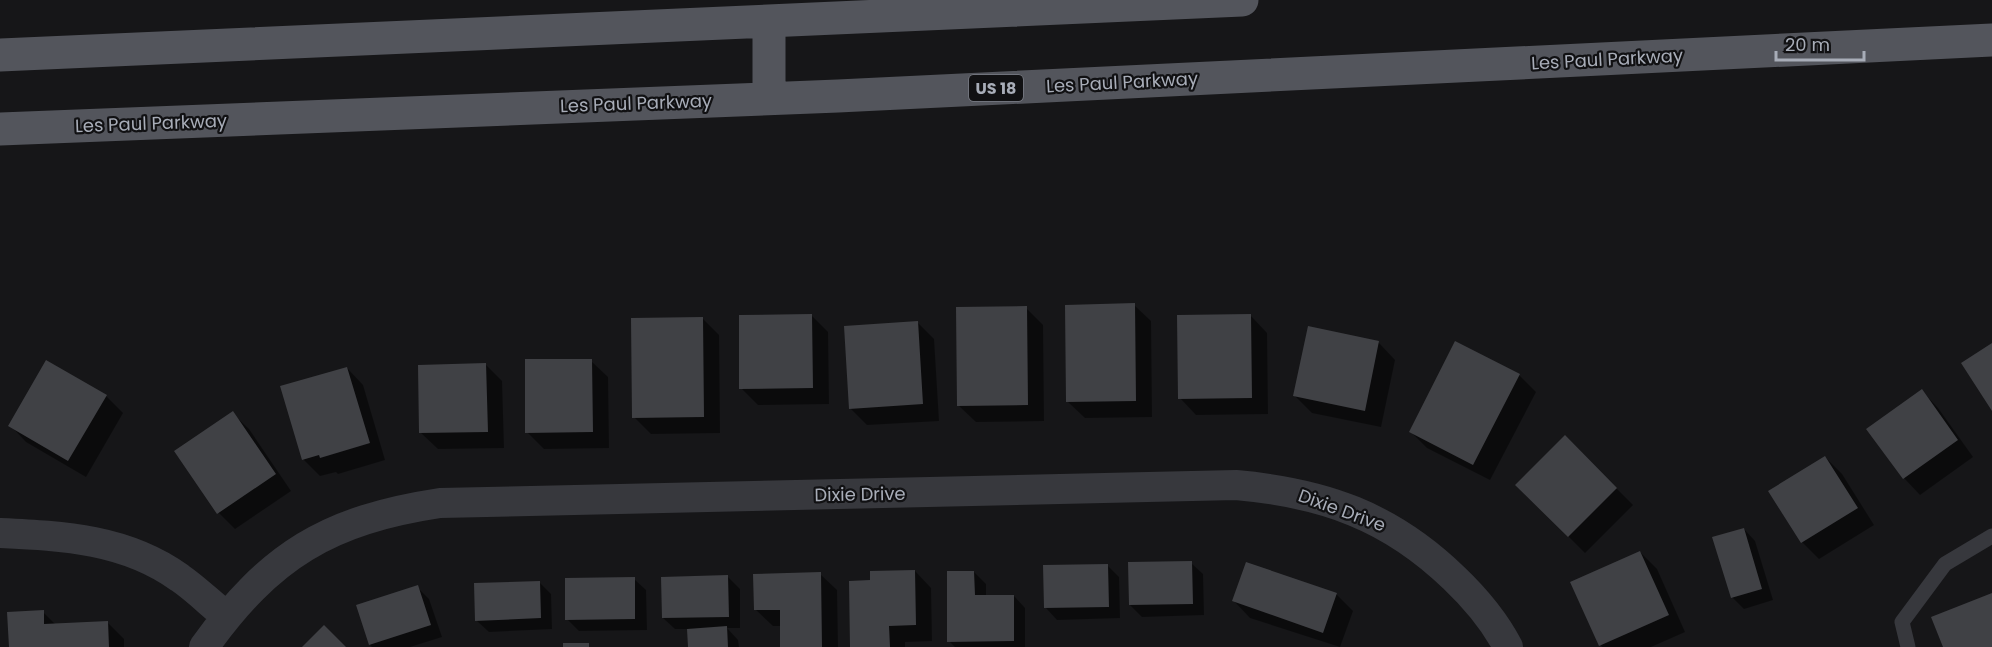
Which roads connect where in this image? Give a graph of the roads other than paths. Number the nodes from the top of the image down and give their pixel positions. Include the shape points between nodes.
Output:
1 (1242, 0) edge
2 (769, 21) junction
3 (1992, 40) edge
4 (0, 55) edge
5 (770, 98) junction
6 (0, 129) edge
7 (0, 533) edge
8 (1992, 536) edge
9 (226, 616) junction
10 (204, 647) edge
11 (1508, 647) edge
12 (1908, 647) edge

1 - 2 main road
2 - 4 main road
2 - 5 main road
3 - 5 main road, Les Paul Parkway / US 18
5 - 6 main road, Les Paul Parkway / US 18
7 - 9 street via 67,536 114,545 180,577
8 - 12 lane via 1945,564 1902,622
9 - 10 street, Dixie Drive
9 - 11 street, Dixie Drive via 258,582 319,538 396,510 440,503 1236,485 1281,489 1331,502 1392,528 1432,556 1470,594

